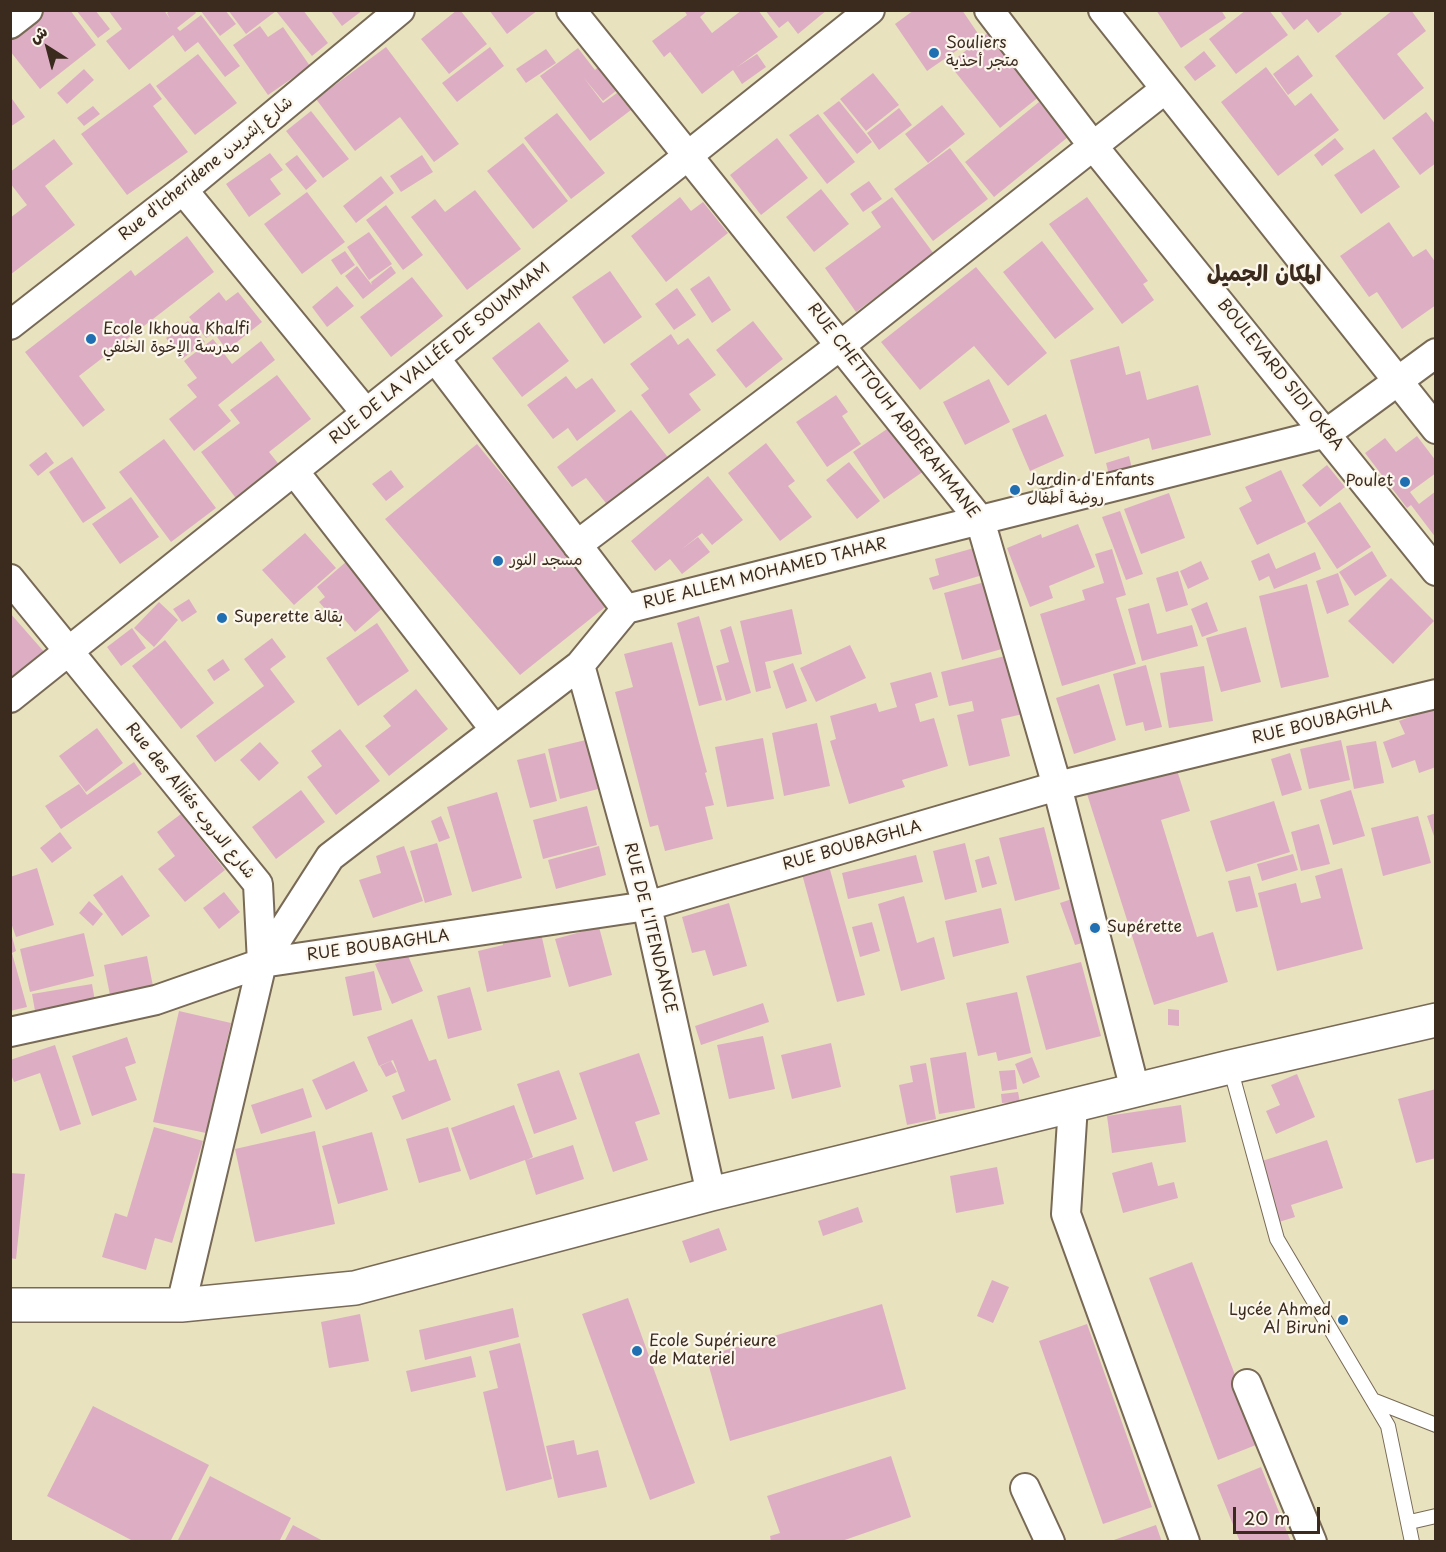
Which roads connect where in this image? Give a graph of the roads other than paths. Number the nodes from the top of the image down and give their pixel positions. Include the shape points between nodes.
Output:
1 (28, 10) edge
2 (400, 10) edge
3 (571, 10) edge
4 (870, 10) edge
5 (989, 10) edge
6 (1103, 10) edge
7 (10, 24) edge
8 (1164, 90) junction
9 (1093, 146) junction
10 (689, 156) junction
11 (183, 189) junction
12 (10, 325) edge
13 (841, 345) junction
14 (1436, 353) edge
15 (435, 358) junction
16 (1398, 382) junction
17 (366, 413) junction
18 (1436, 429) edge
19 (1327, 433) junction
20 (294, 471) junction
21 (980, 520) junction
22 (578, 545) junction
23 (1436, 571) edge
24 (10, 579) edge
25 (626, 609) junction
26 (69, 651) junction
27 (580, 665) junction
28 (1436, 694) edge
29 (10, 698) edge
30 (495, 730) junction
31 (1058, 786) junction
32 (647, 906) junction
33 (262, 963) junction
34 (1436, 1020) edge
35 (10, 1032) edge
36 (1230, 1067) junction
37 (1135, 1090) junction
38 (1073, 1105) junction
39 (711, 1194) junction
40 (10, 1305) edge
41 (181, 1305) junction
42 (1247, 1384) dead end
43 (1375, 1401) junction
44 (1436, 1425) edge
45 (1025, 1488) dead end
46 (1436, 1516) edge
47 (1410, 1522) junction
48 (1050, 1542) edge
49 (1185, 1542) edge
50 (1312, 1542) edge
51 (1412, 1542) edge

1 - 7 street
2 - 11 street, Rue d'Icheridene شارع إشريدن
3 - 10 street, RUE CHETTOUH ABDERAHMANE
4 - 10 street, RUE DE LA VALLÉE DE SOUMMAM
5 - 9 street, BOULEVARD SIDI OKBA
6 - 8 street
8 - 9 street
8 - 16 street
9 - 13 street
9 - 19 street, BOULEVARD SIDI OKBA
10 - 13 street, RUE CHETTOUH ABDERAHMANE
10 - 15 street, RUE DE LA VALLÉE DE SOUMMAM
11 - 12 street, Rue d'Icheridene شارع إشريدن
11 - 17 street
13 - 21 street, RUE CHETTOUH ABDERAHMANE
13 - 22 street
14 - 16 street, RUE ALLEM MOHAMED TAHAR
15 - 17 street, RUE DE LA VALLÉE DE SOUMMAM
15 - 22 street
16 - 18 street
16 - 19 street, RUE ALLEM MOHAMED TAHAR
17 - 20 street, RUE DE LA VALLÉE DE SOUMMAM
19 - 21 street, RUE ALLEM MOHAMED TAHAR
19 - 23 street, BOULEVARD SIDI OKBA
20 - 26 street, RUE DE LA VALLÉE DE SOUMMAM
20 - 30 street
21 - 25 street, RUE ALLEM MOHAMED TAHAR
21 - 31 street, RUE CHETTOUH ABDERAHMANE
22 - 25 street
24 - 26 street, Rue des Alliés شارع الدروب
25 - 27 street, RUE ALLEM MOHAMED TAHAR
26 - 29 street, RUE DE LA VALLÉE DE SOUMMAM
26 - 33 street, Rue des Alliés شارع الدروب via 258,884
27 - 30 street, RUE ALLEM MOHAMED TAHAR
27 - 32 street, RUE DE L'ITENDANCE
28 - 31 street, RUE BOUBAGHLA
30 - 33 street, RUE ALLEM MOHAMED TAHAR via 330,857
31 - 32 street, RUE BOUBAGHLA
31 - 37 street, RUE CHETTOUH ABDERAHMANE
32 - 33 street, RUE BOUBAGHLA
32 - 39 street, RUE DE L'ITENDANCE
33 - 35 street via 156,1000
33 - 41 street, Rue des Alliés شارع الدروب
34 - 36 main road
36 - 37 main road
36 - 43 lane via 1277,1239
37 - 38 main road
38 - 39 main road
38 - 49 street via 1066,1214
39 - 41 main road via 355,1288
40 - 41 main road
42 - 50 street
43 - 44 lane
43 - 47 lane via 1388,1426
45 - 48 street
46 - 47 lane
47 - 51 lane

